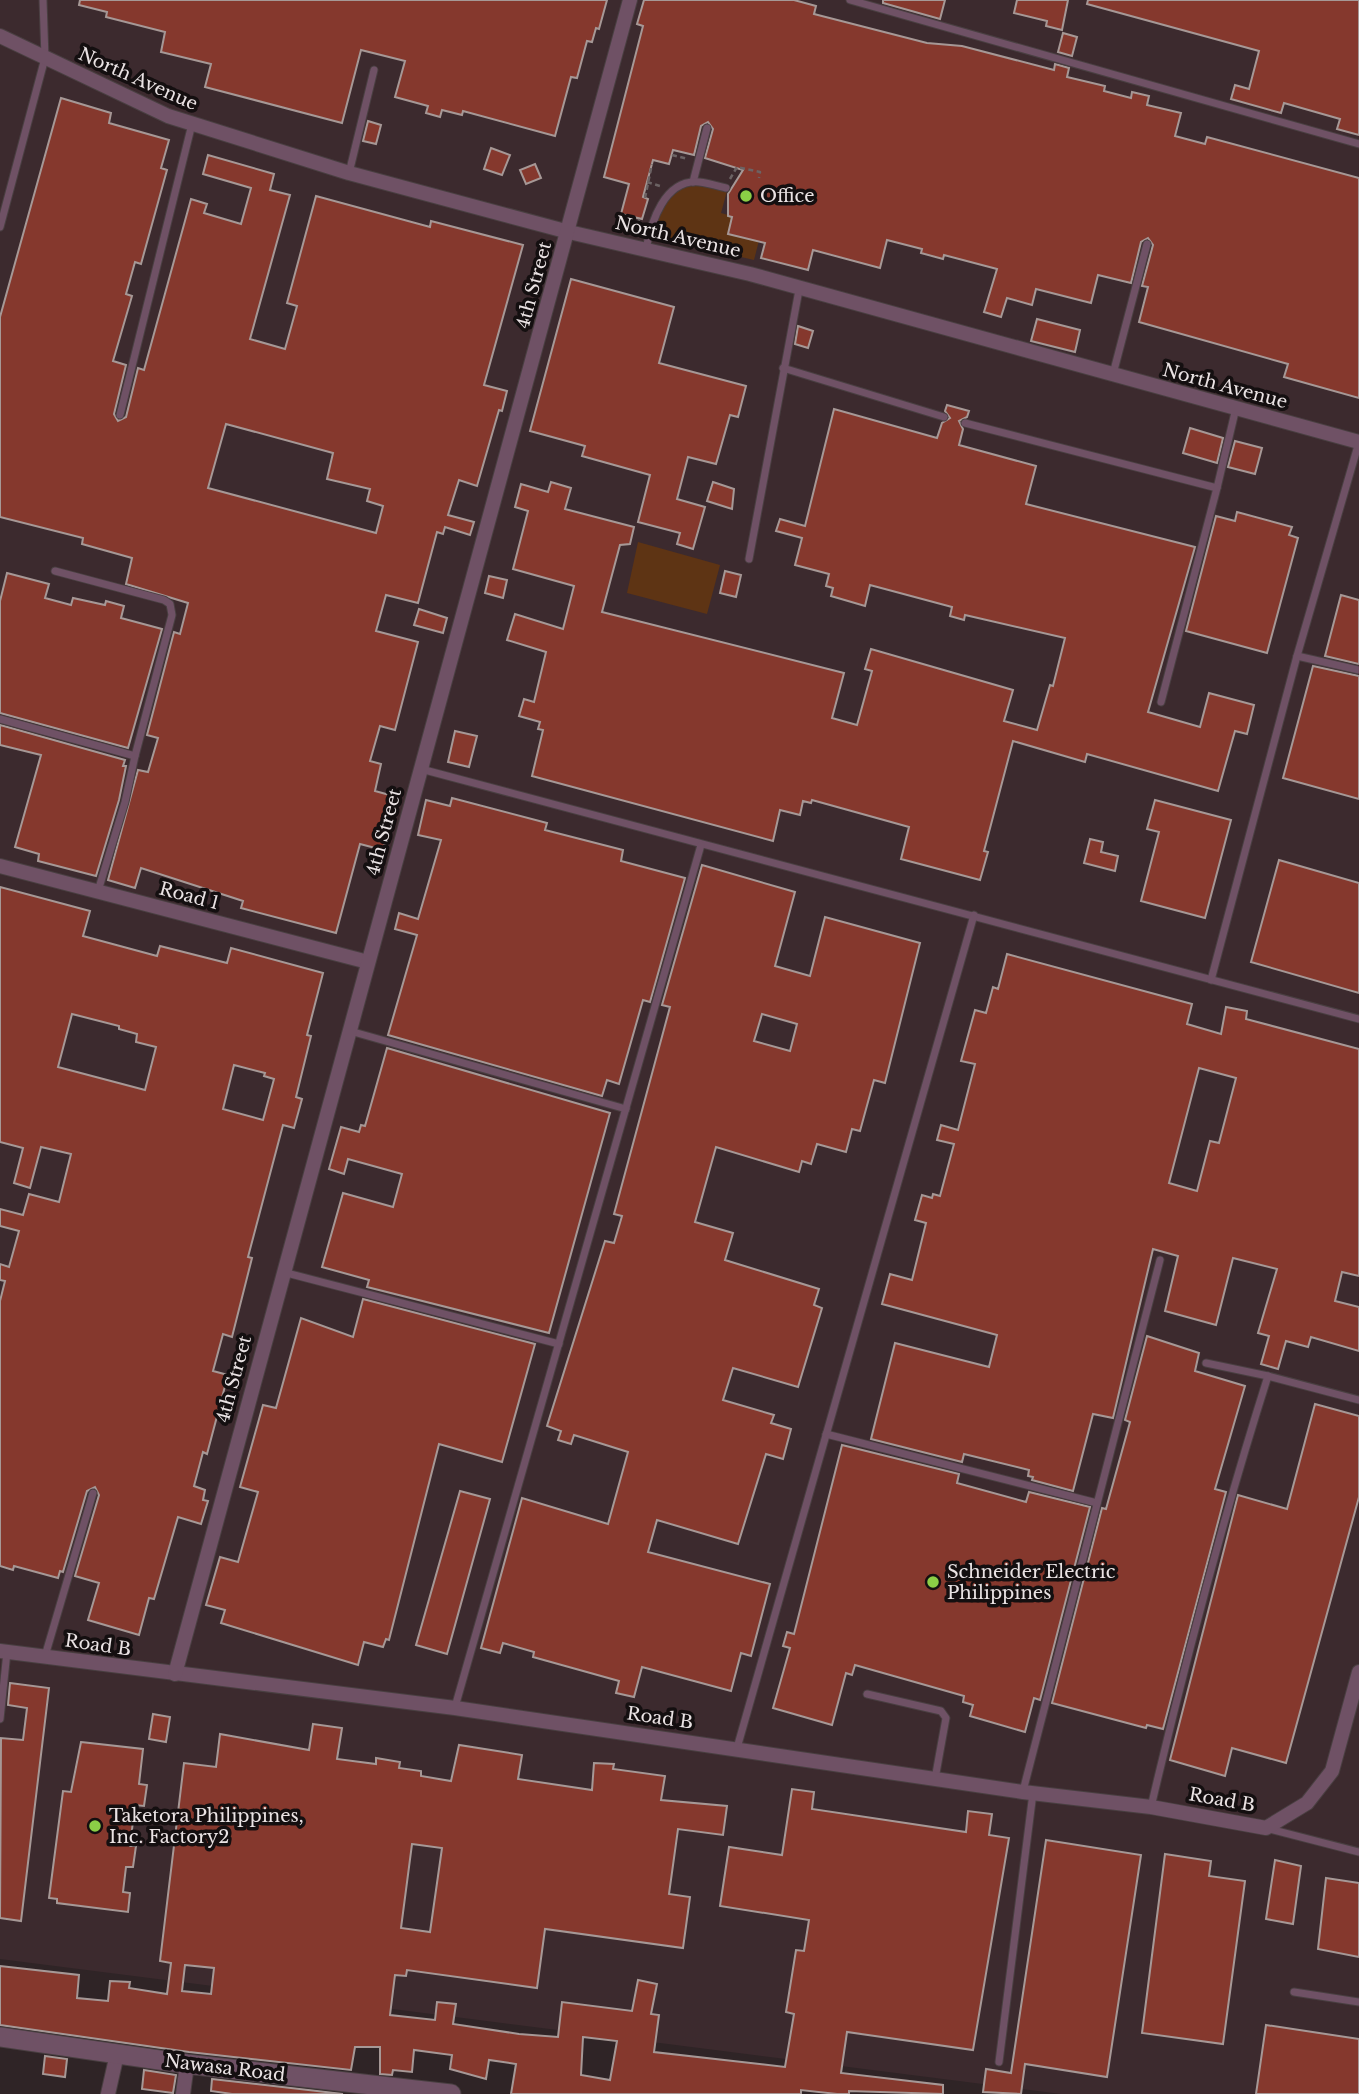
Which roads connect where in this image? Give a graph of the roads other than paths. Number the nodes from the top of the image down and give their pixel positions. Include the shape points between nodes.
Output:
1 (43, 0) edge
2 (630, 0) edge
3 (850, 0) edge
4 (0, 36) edge
5 (45, 58) junction
6 (374, 70) dead end
7 (192, 124) junction
8 (707, 128) dead end
9 (1359, 144) edge
10 (349, 173) junction
11 (693, 182) junction
12 (726, 188) road end
13 (0, 226) edge
14 (569, 232) junction
15 (1147, 244) dead end
16 (646, 249) junction
17 (800, 290) junction
18 (783, 369) junction
19 (1112, 375) junction
20 (1236, 408) junction
21 (120, 415) dead end
22 (944, 418) dead end
23 (965, 423) dead end
24 (1359, 442) edge
25 (1217, 488) junction
26 (749, 559) dead end
27 (55, 572) dead end
28 (1297, 656) junction
29 (1359, 670) edge
30 (1161, 702) dead end
31 (0, 719) edge
32 (135, 756) junction
33 (421, 769) junction
34 (701, 845) junction
35 (0, 866) edge
36 (98, 892) junction
37 (974, 915) junction
38 (368, 962) junction
39 (1211, 980) junction
40 (1359, 1019) edge
41 (349, 1031) junction
42 (626, 1109) junction
43 (1160, 1260) dead end
44 (283, 1272) junction
45 (559, 1344) junction
46 (1206, 1363) dead end
47 (1268, 1377) junction
48 (1359, 1400) edge
49 (826, 1434) junction
50 (93, 1493) dead end
51 (1097, 1503) junction
52 (4, 1651) edge
53 (45, 1657) junction
54 (1359, 1672) edge
55 (175, 1674) junction
56 (867, 1695) dead end
57 (454, 1708) junction
58 (0, 1719) edge
59 (737, 1748) junction
60 (935, 1779) junction
61 (1028, 1793) junction
62 (1151, 1807) junction
63 (1266, 1828) junction
64 (1359, 1852) edge
65 (1294, 1992) dead end
66 (1359, 2002) edge
67 (0, 2037) edge
68 (117, 2054) junction
69 (999, 2062) dead end
70 (187, 2064) junction
71 (108, 2094) edge
72 (183, 2094) edge
73 (452, 2094) edge

1 - 5 lane
2 - 14 street, 4th Street
3 - 9 lane
4 - 5 street, North Avenue
5 - 7 street, North Avenue
5 - 13 lane
6 - 10 lane
7 - 10 street, North Avenue
7 - 21 lane
8 - 11 lane
10 - 14 street, North Avenue
11 - 12 lane
11 - 16 lane via 674,190 657,210
14 - 16 street, North Avenue
14 - 33 street, 4th Street
15 - 19 lane
16 - 17 street, North Avenue
17 - 18 lane
17 - 19 street, North Avenue
18 - 22 lane
18 - 26 lane
19 - 20 street, North Avenue
20 - 24 street, North Avenue
20 - 25 lane
23 - 25 lane
24 - 28 lane
25 - 30 lane
27 - 32 lane via 170,604 172,615
28 - 29 lane
28 - 39 lane
31 - 32 lane
32 - 36 lane
33 - 34 lane
33 - 38 street, 4th Street
34 - 37 lane
34 - 42 lane
35 - 36 street, Road 1
36 - 38 street, Road 1
37 - 39 lane
37 - 49 lane
38 - 41 street, 4th Street
39 - 40 lane
41 - 42 lane
41 - 44 street, 4th Street
42 - 45 lane
43 - 51 lane
44 - 45 lane
44 - 55 street, 4th Street
45 - 57 lane
46 - 47 lane
47 - 48 lane
47 - 62 lane via 1237,1472
49 - 51 lane
49 - 59 lane
50 - 53 lane
51 - 61 lane
52 - 53 street, Road B
52 - 58 lane
53 - 55 street, Road B
54 - 63 street, Road B via 1332,1771 1307,1803
55 - 57 street, Road B
56 - 60 lane via 941,1711 946,1718
57 - 59 street, Road B
59 - 60 street, Road B
60 - 61 street, Road B
61 - 62 street, Road B
61 - 69 lane
62 - 63 street, Road B
63 - 64 lane
65 - 66 lane
67 - 68 street, Nawasa Road
68 - 70 street, Nawasa Road
68 - 71 street
70 - 72 street
70 - 73 street, Nawasa Road

